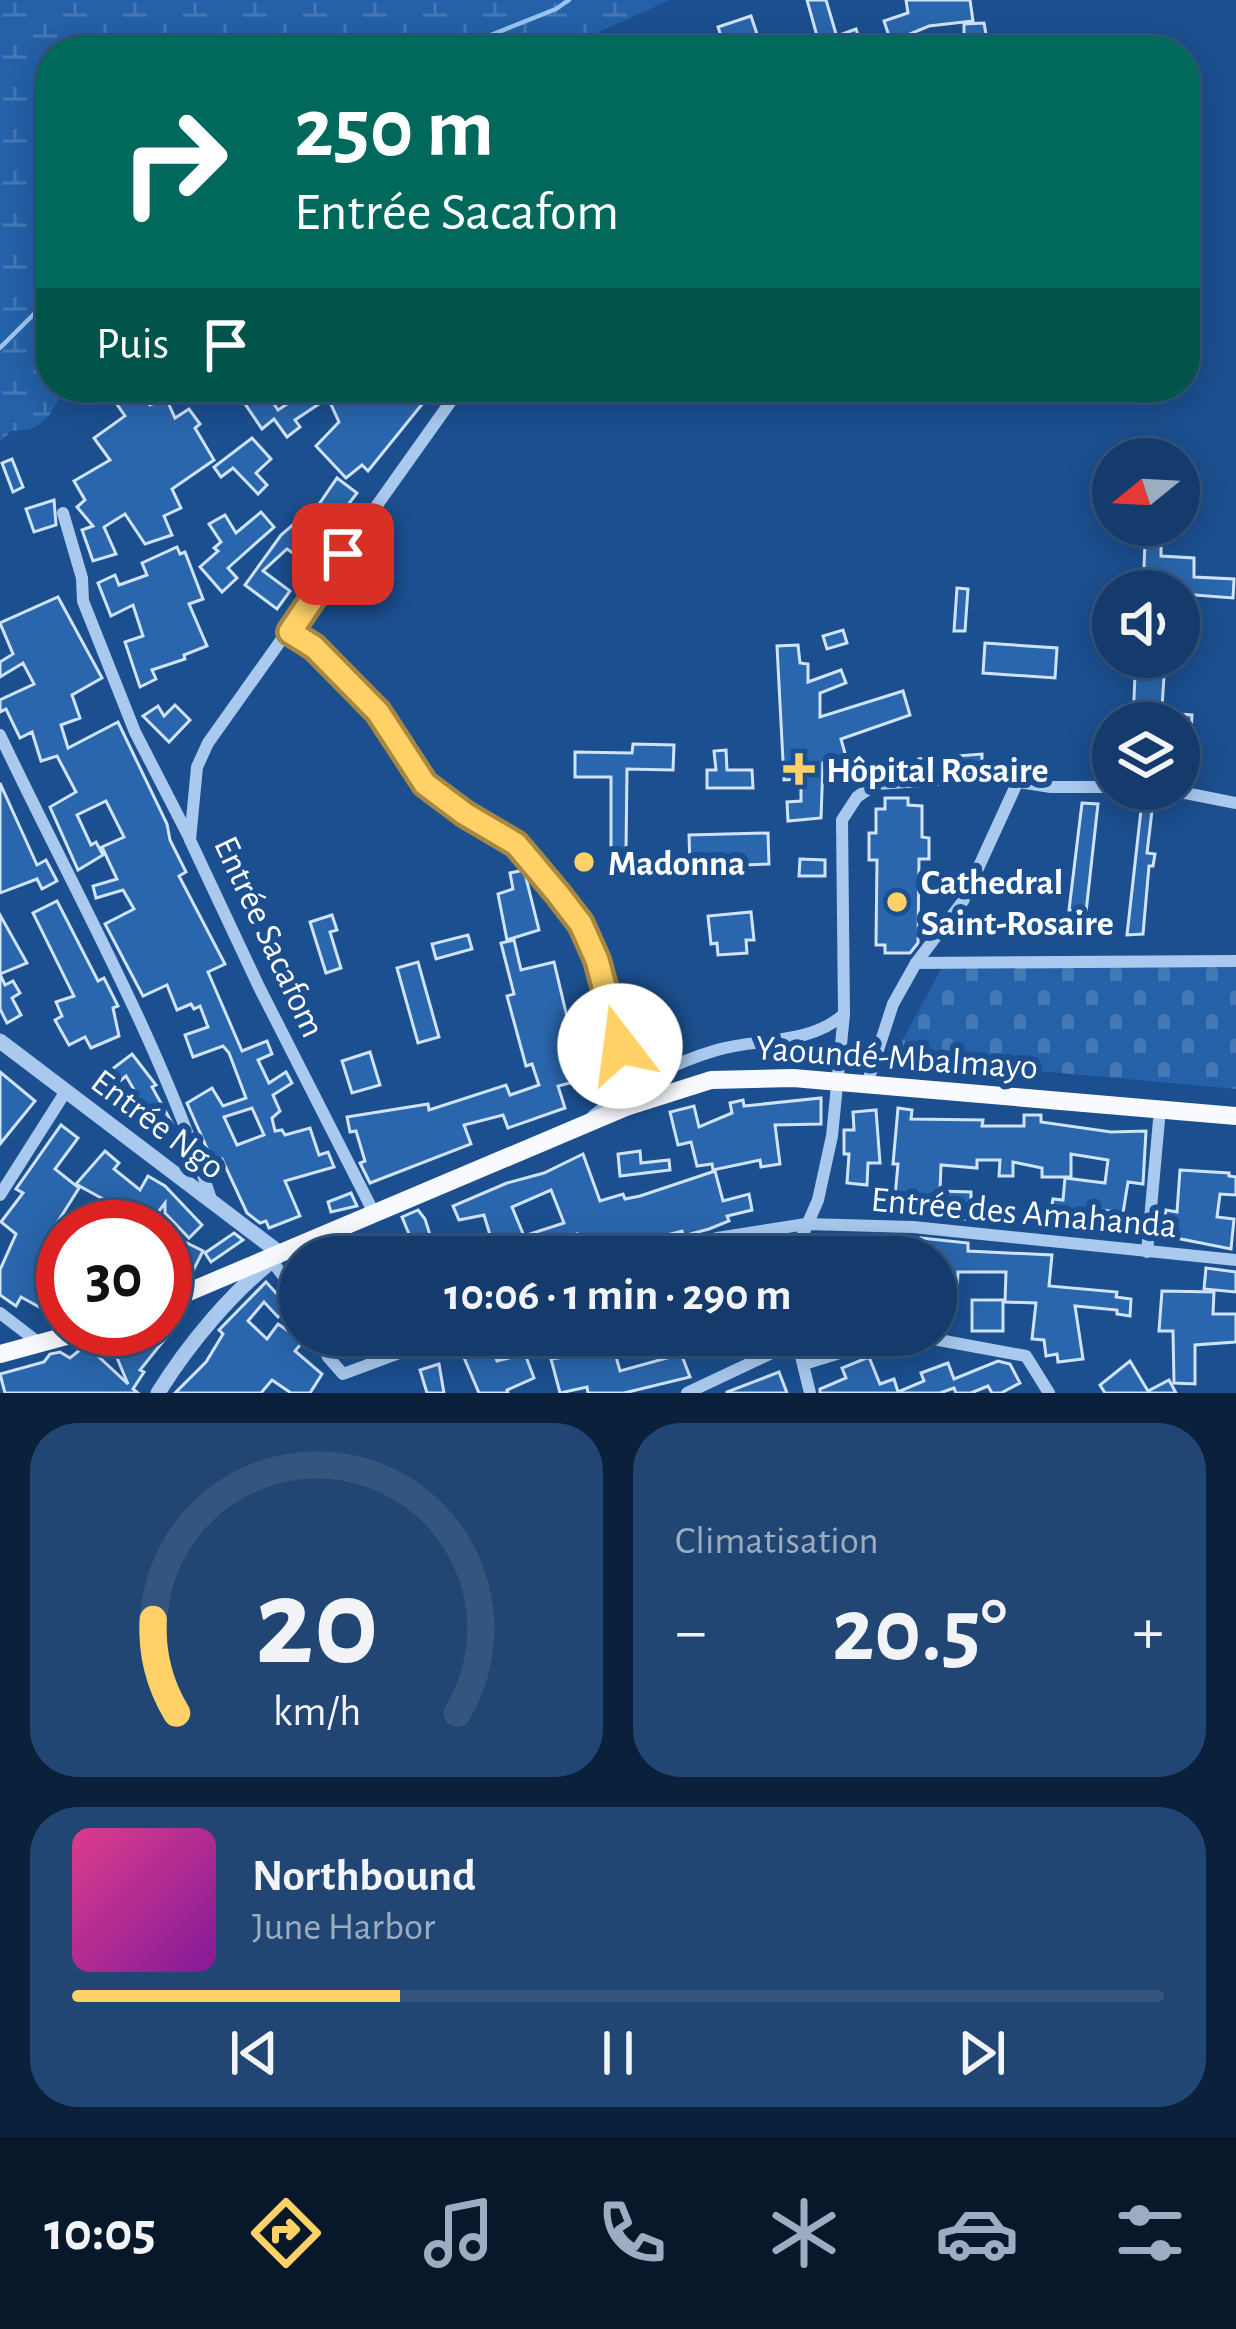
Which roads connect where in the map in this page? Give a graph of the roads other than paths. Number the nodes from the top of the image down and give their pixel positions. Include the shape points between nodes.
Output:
1 (451, 402) edge
2 (63, 513) dead end
3 (290, 632) junction
4 (0, 736) edge
5 (1018, 781) junction
6 (1092, 787) edge
7 (1200, 796) edge
8 (1236, 803) edge
9 (190, 841) junction
10 (1236, 961) edge
11 (916, 963) junction
12 (844, 1014) junction
13 (2, 1041) edge
14 (835, 1081) junction
15 (867, 1084) junction
16 (631, 1088) junction
17 (66, 1091) junction
18 (1160, 1109) junction
19 (1236, 1116) edge
20 (574, 1131) junction
21 (0, 1195) edge
22 (211, 1199) junction
23 (375, 1215) junction
24 (806, 1224) junction
25 (730, 1236) edge
26 (802, 1236) edge
27 (1147, 1252) junction
28 (276, 1257) junction
29 (1236, 1260) edge
30 (279, 1262) edge
31 (192, 1291) edge
32 (0, 1313) edge
33 (36, 1341) edge
34 (36, 1344) edge
35 (0, 1354) edge
36 (328, 1356) edge
37 (392, 1356) edge
38 (760, 1356) edge
39 (802, 1356) edge
40 (804, 1364) junction
41 (158, 1393) edge
42 (687, 1393) edge
43 (810, 1393) edge
44 (1048, 1393) edge

1 - 3 street, Entrée Sacafom
2 - 9 street via 88,613 134,732
3 - 9 street, Entrée Sacafom via 208,743 197,767
3 - 16 street via 378,712 425,784 516,844 581,924
4 - 22 street via 154,1051
5 - 6 street
5 - 11 street via 963,901
5 - 12 street via 876,784 857,797 842,820
7 - 8 street
9 - 23 street, Entrée Sacafom
10 - 11 street
11 - 15 street
12 - 14 street
12 - 16 street via 797,1037 683,1061
13 - 17 street, Entrée Ngo
14 - 15 highway, Yaoundé-Mbalmayo
14 - 20 highway, Yaoundé-Mbalmayo via 711,1080
14 - 24 street via 828,1165
15 - 18 highway, Yaoundé-Mbalmayo
16 - 20 street
17 - 21 street
17 - 22 street, Entrée Ngo
18 - 19 highway, Yaoundé-Mbalmayo
18 - 27 street
20 - 23 highway, Yaoundé-Mbalmayo
22 - 28 street, Entrée Ngo
23 - 28 highway, Yaoundé-Mbalmayo
24 - 25 street, Entrée des Amahanda
24 - 26 street
24 - 27 street, Entrée des Amahanda
27 - 29 street, Entrée des Amahanda
28 - 30 street
28 - 31 highway, Yaoundé-Mbalmayo
28 - 41 street
32 - 33 street
34 - 35 highway
36 - 37 street via 344,1374
38 - 42 street
39 - 40 street
40 - 43 street
40 - 44 street via 885,1339 928,1338 1026,1356

